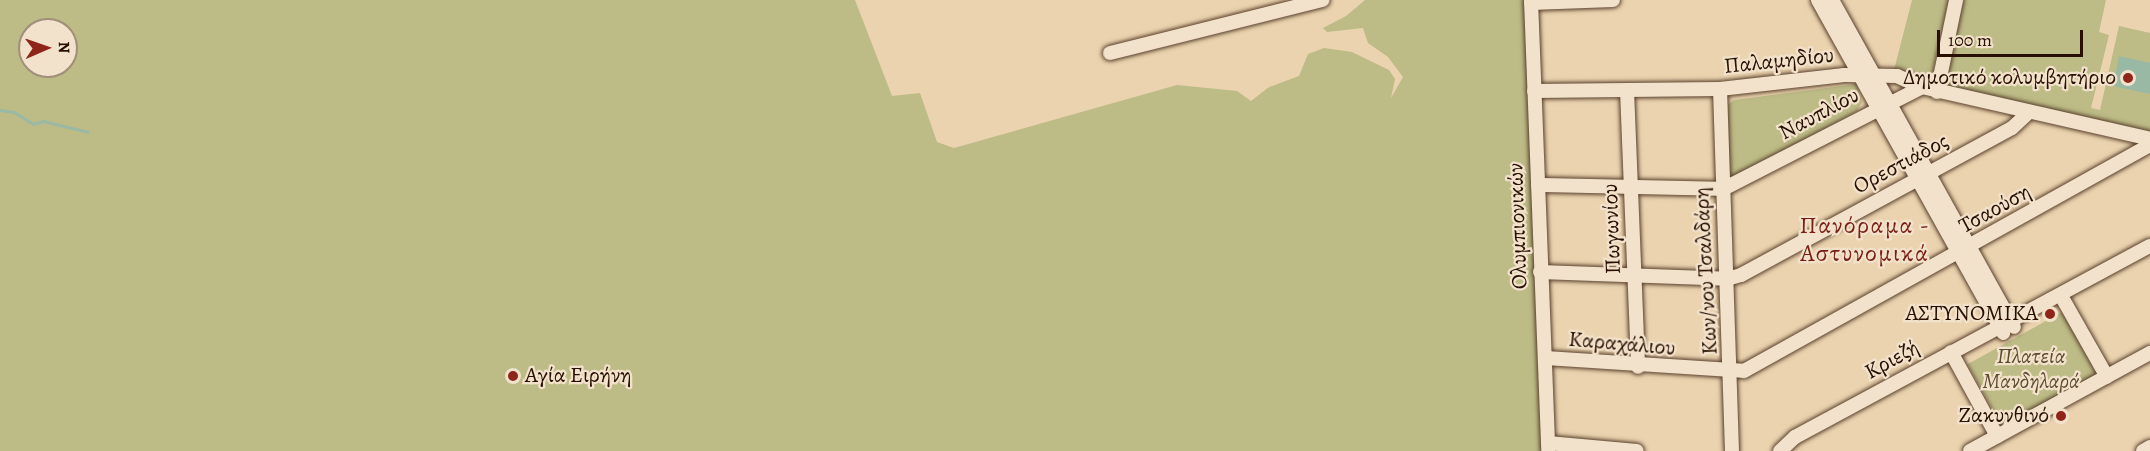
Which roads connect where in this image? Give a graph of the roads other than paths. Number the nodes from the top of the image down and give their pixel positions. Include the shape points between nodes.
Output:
1 (1323, 0) edge
2 (1613, 0) edge
3 (1818, 0) edge
4 (1832, 0) edge
5 (1956, 0) edge
6 (1531, 1) edge
7 (1110, 53) dead end
8 (1861, 76) junction
9 (1922, 87) junction
10 (1937, 92) junction
11 (1720, 93) junction
12 (1627, 94) junction
13 (1534, 96) junction
14 (1882, 104) junction
15 (2028, 113) junction
16 (2150, 139) edge
17 (2150, 145) edge
18 (1922, 176) junction
19 (1538, 185) junction
20 (1631, 187) junction
21 (1724, 189) junction
22 (2150, 246) edge
23 (1963, 250) junction
24 (2150, 256) edge
25 (1540, 272) junction
26 (1635, 276) junction
27 (1727, 279) junction
28 (2064, 301) junction
29 (2007, 327) junction
30 (2150, 353) edge
31 (1953, 356) junction
32 (1545, 358) junction
33 (1638, 367) junction
34 (1732, 373) junction
35 (2107, 377) junction
36 (1991, 443) edge
37 (1548, 447) edge
38 (2150, 447) edge
39 (1782, 449) edge
40 (1637, 451) edge
41 (1732, 451) edge
42 (1970, 451) edge
43 (2143, 451) edge

1 - 7 street
2 - 6 street
3 - 8 street
4 - 8 street
5 - 10 street
6 - 13 street, Ολυμπιονικών
8 - 9 street, Παλαμηδίου via 1898,76
8 - 11 street, Παλαμηδίου via 1844,75
8 - 14 street
9 - 10 street
9 - 14 street, Ναυπλίου
10 - 15 street
11 - 12 street, Παλαμηδίου
11 - 21 street, Κων/νου Τσαλδάρη
12 - 13 street, Παλαμηδίου
12 - 20 street, Πωγωνίου
13 - 19 street, Ολυμπιονικών
14 - 18 street
14 - 21 street, Ναυπλίου
15 - 16 street
15 - 18 street, Ορεστιάδος via 2012,128
17 - 23 street, Τσαούση
18 - 23 street
18 - 27 street, Ορεστιάδος via 1741,275
19 - 20 street
19 - 25 street, Ολυμπιονικών
20 - 21 street
20 - 26 street, Πωγωνίου
21 - 27 street, Κων/νου Τσαλδάρη
22 - 29 street, Κριεζή
23 - 29 street
23 - 34 street, Τσαούση via 1759,365
24 - 28 street, Κριεζή
25 - 26 street
25 - 32 street, Ολυμπιονικών
26 - 27 street
26 - 33 street, Πωγωνίου
27 - 34 street, Κων/νου Τσαλδάρη
28 - 29 street, Κριεζή
28 - 35 street
29 - 31 street, Κριεζή
30 - 35 street
31 - 36 street
31 - 39 street, Κριεζή via 1795,437
32 - 33 street, Καραχάλιου
32 - 37 street, Ολυμπιονικών
33 - 34 street, Καραχάλιου
34 - 41 street, Κων/νου Τσαλδάρη
35 - 36 street
36 - 42 street
37 - 40 street
38 - 43 street

